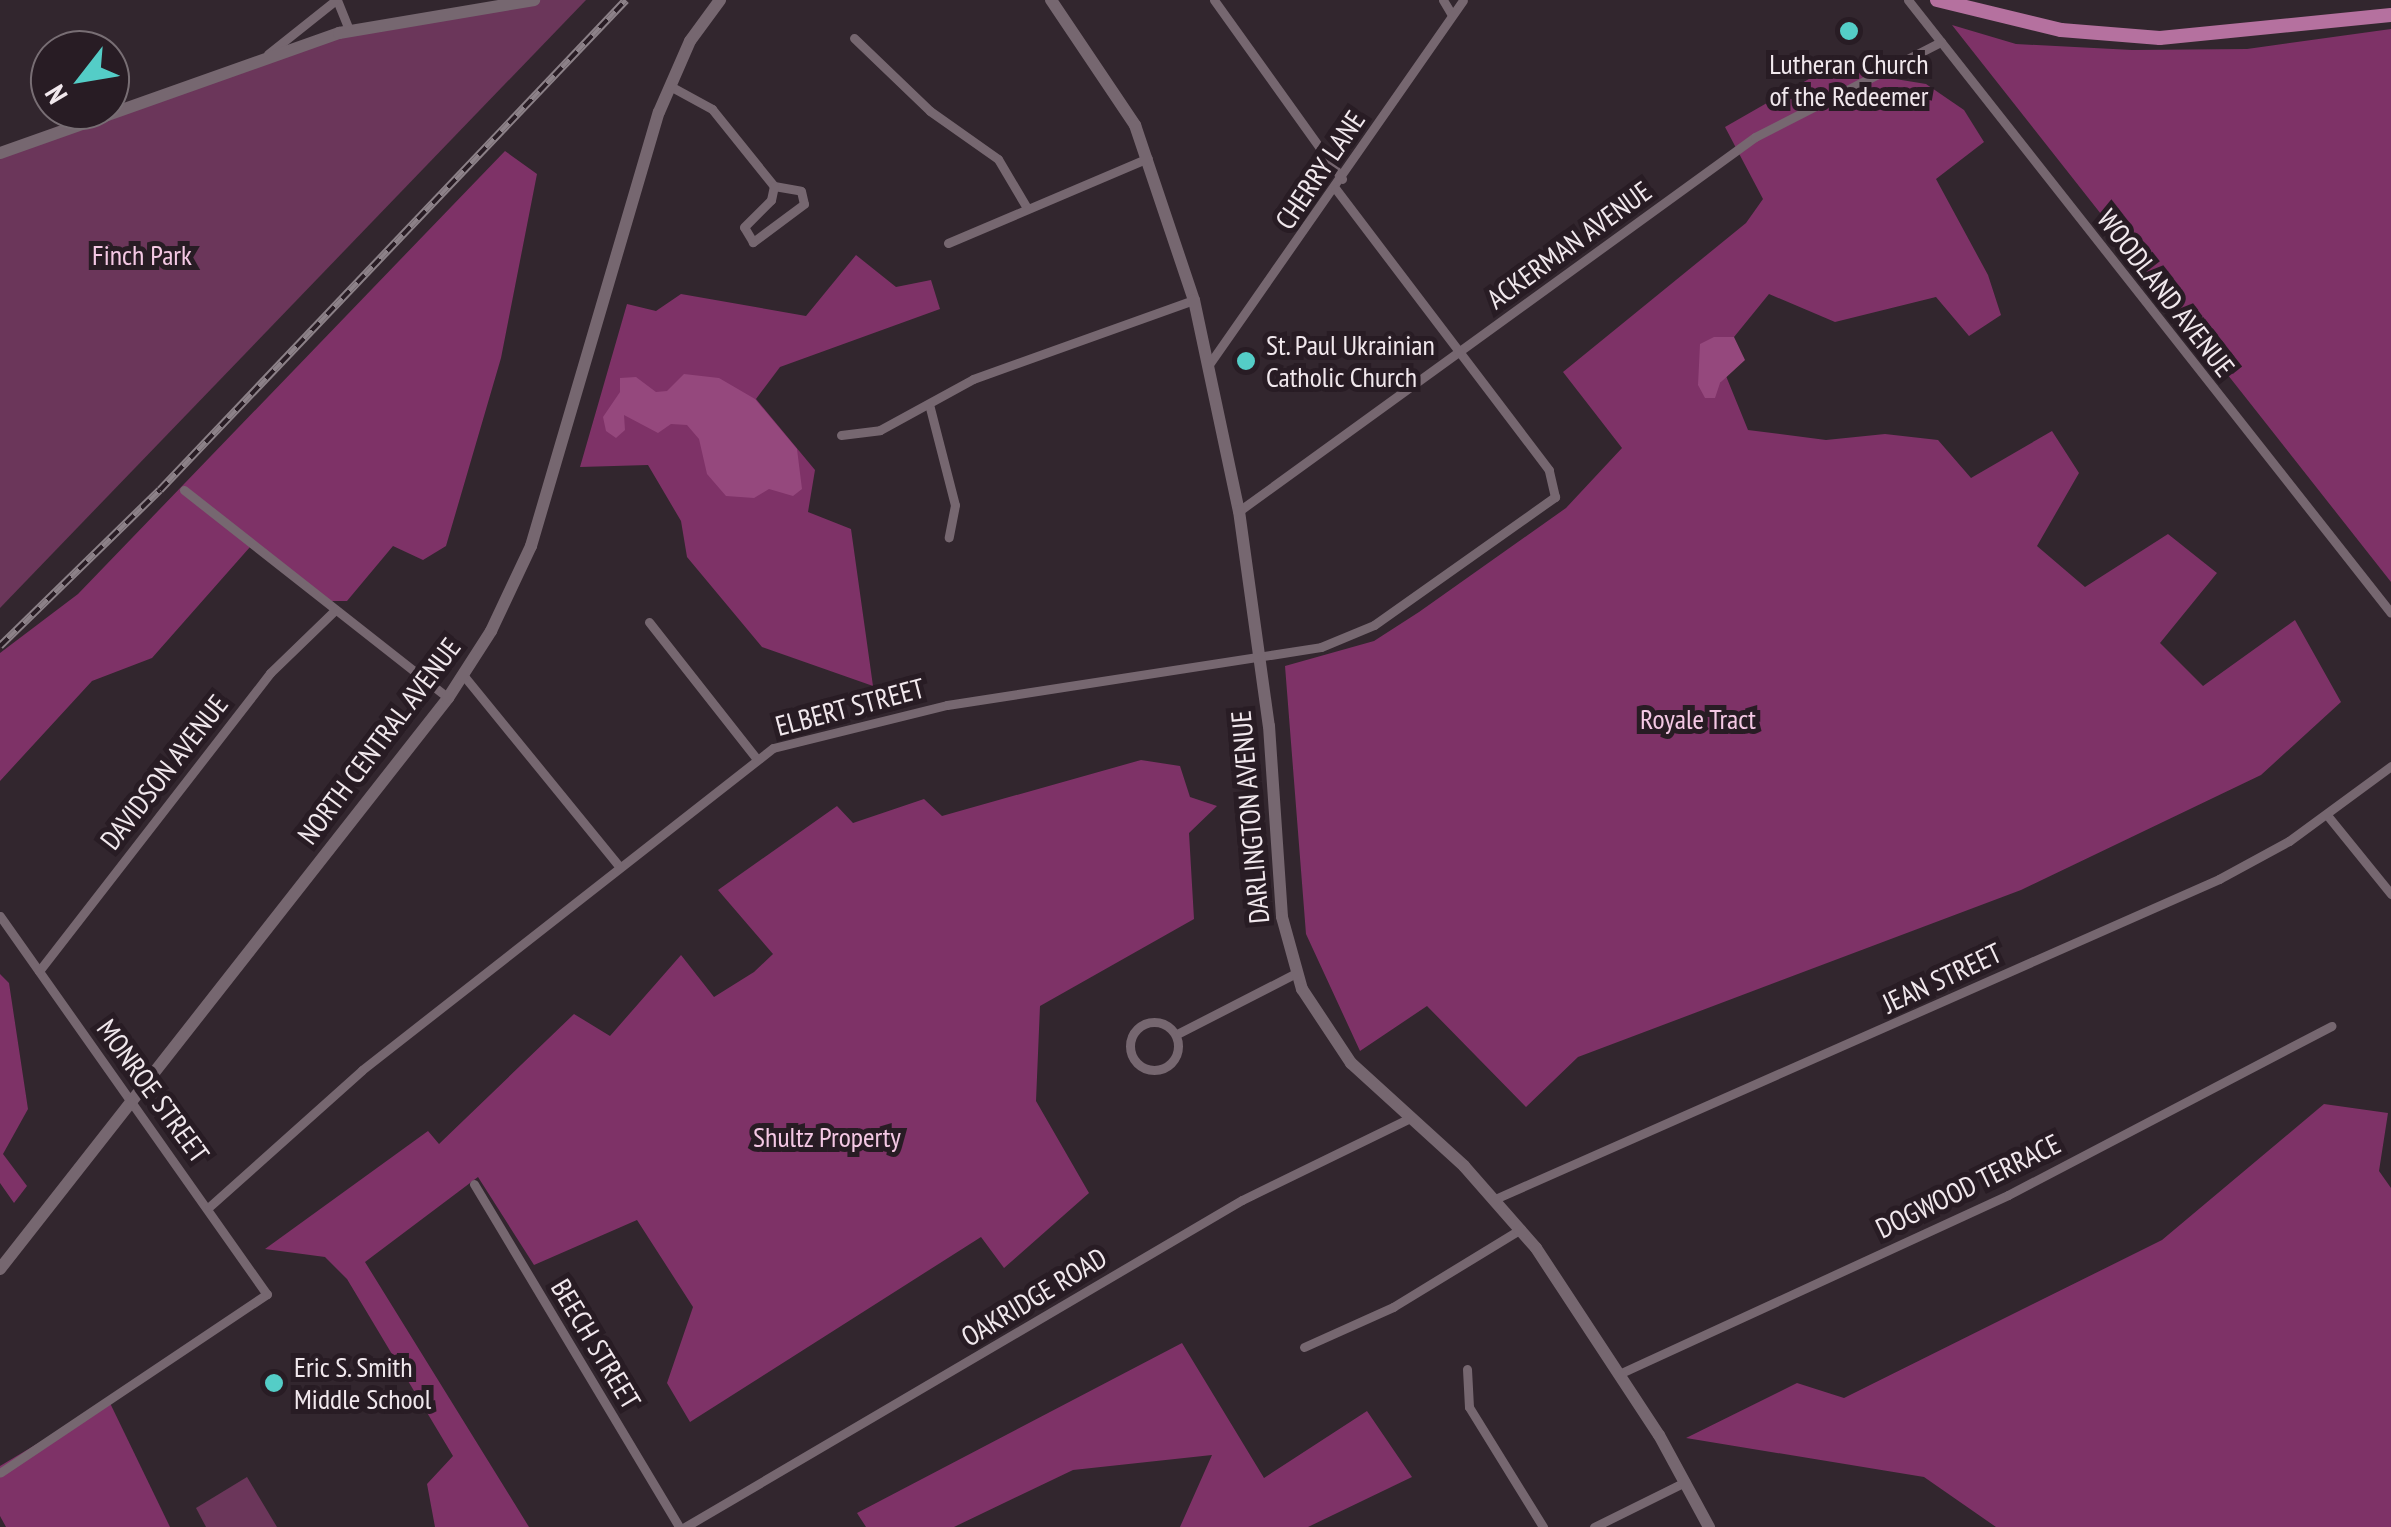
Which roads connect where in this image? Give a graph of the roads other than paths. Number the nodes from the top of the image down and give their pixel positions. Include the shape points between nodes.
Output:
1 (337, 0) edge
2 (534, 0) edge
3 (720, 0) edge
4 (1051, 0) edge
5 (1214, 0) edge
6 (1443, 0) edge
7 (1463, 0) edge
8 (1908, 0) edge
9 (1937, 0) edge
10 (1452, 15) junction
11 (2391, 15) edge
12 (350, 30) junction
13 (854, 38) dead end
14 (1941, 42) junction
15 (262, 60) junction
16 (670, 86) junction
17 (0, 153) edge
18 (1148, 158) junction
19 (1339, 184) junction
20 (774, 186) junction
21 (1027, 208) junction
22 (948, 243) dead end
23 (1194, 300) junction
24 (1461, 352) junction
25 (1210, 362) junction
26 (929, 404) junction
27 (841, 434) dead end
28 (184, 490) dead end
29 (1239, 510) junction
30 (949, 537) dead end
31 (335, 610) junction
32 (2391, 613) edge
33 (648, 622) dead end
34 (1261, 657) junction
35 (464, 676) junction
36 (448, 698) junction
37 (757, 758) junction
38 (2391, 766) edge
39 (2327, 815) junction
40 (618, 865) junction
41 (2391, 894) edge
42 (0, 916) edge
43 (39, 970) junction
44 (1296, 974) junction
45 (2331, 1026) dead end
46 (1179, 1033) junction
47 (134, 1101) junction
48 (1412, 1117) junction
49 (474, 1184) dead end
50 (1495, 1199) junction
51 (208, 1208) junction
52 (1521, 1230) junction
53 (0, 1269) edge
54 (1304, 1347) dead end
55 (1467, 1369) dead end
56 (1618, 1374) junction
57 (0, 1456) edge
58 (4, 1470) edge
59 (1685, 1482) junction
60 (682, 1527) edge
61 (1543, 1527) edge
62 (1594, 1527) edge
63 (1709, 1527) edge

1 - 12 street
1 - 15 street
2 - 12 main road
3 - 16 main road, NORTH CENTRAL AVENUE
4 - 18 main road, DARLINGTON AVENUE via 1116,94
5 - 19 street
6 - 10 street
7 - 10 street, CHERRY LANE
8 - 14 street, WOODLAND AVENUE
9 - 11 main road via 2060,30 2160,38
10 - 19 street, CHERRY LANE
12 - 15 main road
13 - 21 street via 930,111 998,159
14 - 24 street, ACKERMAN AVENUE via 1755,137
14 - 32 street, WOODLAND AVENUE
15 - 17 main road
16 - 20 street via 712,110
16 - 35 main road, NORTH CENTRAL AVENUE via 531,546
18 - 21 street
18 - 23 main road, DARLINGTON AVENUE
19 - 24 street
19 - 25 street, CHERRY LANE
20 - 20 street via 771,200 744,227 753,242 804,204 800,192
21 - 22 street
23 - 25 main road, DARLINGTON AVENUE
23 - 26 street via 974,378
24 - 29 street, ACKERMAN AVENUE
24 - 34 street, ELBERT STREET via 1550,470 1555,497 1374,625 1321,646
25 - 29 main road, DARLINGTON AVENUE
26 - 27 street via 880,430
26 - 30 street via 956,505
28 - 31 street
29 - 34 main road, DARLINGTON AVENUE
31 - 36 street
31 - 43 street, DAVIDSON AVENUE via 270,673
33 - 37 street
34 - 37 street, ELBERT STREET via 947,705 790,740
34 - 44 main road, DARLINGTON AVENUE via 1276,870
35 - 36 main road, NORTH CENTRAL AVENUE
35 - 40 street
36 - 47 main road, NORTH CENTRAL AVENUE
37 - 40 street, ELBERT STREET
38 - 39 street, JEAN STREET
39 - 41 street
39 - 50 street, JEAN STREET via 2219,879
40 - 51 street, ELBERT STREET via 333,1094
42 - 43 street, MONROE STREET
43 - 47 street, MONROE STREET
44 - 46 street
44 - 48 main road, DARLINGTON AVENUE via 1341,1052
45 - 56 street, DOGWOOD TERRACE via 1990,1203
46 - 46 street via 1162,1025 1140,1028 1129,1046 1135,1062 1148,1070 1166,1065 1178,1051
47 - 51 street, MONROE STREET
47 - 53 main road, NORTH CENTRAL AVENUE
48 - 50 main road, DARLINGTON AVENUE
48 - 60 street, OAKRIDGE ROAD via 1242,1200
49 - 60 street, BEECH STREET
50 - 52 main road, DARLINGTON AVENUE
51 - 58 street, MONROE STREET via 267,1294
52 - 54 street via 1399,1304
52 - 56 main road, DARLINGTON AVENUE
55 - 61 street via 1469,1407
56 - 59 main road, DARLINGTON AVENUE
57 - 58 street
59 - 62 street
59 - 63 main road, DARLINGTON AVENUE

